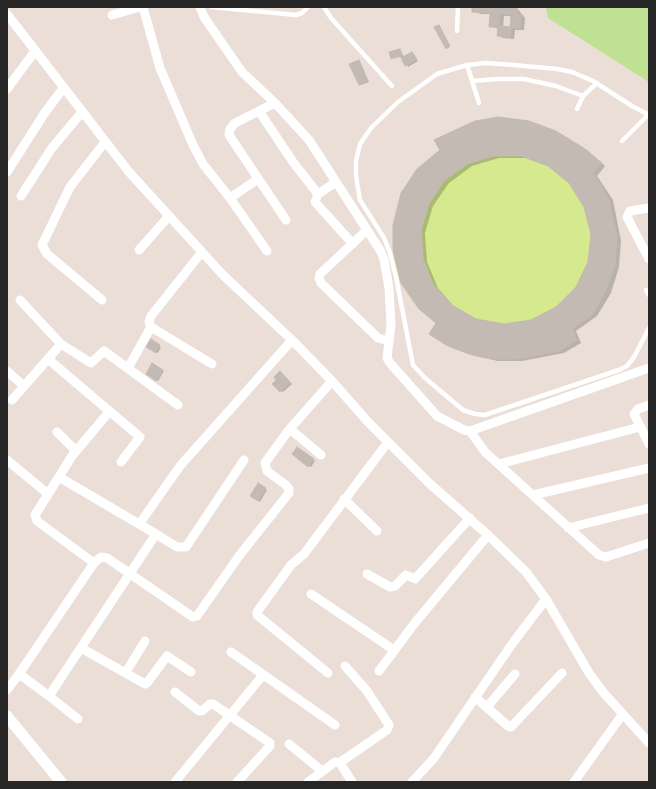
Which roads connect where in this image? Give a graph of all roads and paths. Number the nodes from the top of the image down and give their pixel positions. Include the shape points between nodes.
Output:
1 (142, 7) edge
2 (200, 7) edge
3 (211, 7) edge
4 (308, 7) edge
5 (324, 7) edge
6 (458, 7) edge
7 (7, 14) edge
8 (112, 15) dead end
9 (457, 31) dead end
10 (35, 51) junction
11 (467, 65) junction
12 (472, 81) junction
13 (596, 83) junction
14 (392, 86) dead end
15 (64, 87) junction
16 (7, 89) edge
17 (583, 96) junction
18 (275, 103) junction
19 (479, 103) dead end
20 (577, 109) dead end
21 (259, 111) junction
22 (82, 112) junction
23 (649, 115) edge
24 (622, 141) dead end
25 (105, 142) junction
26 (7, 172) edge
27 (258, 179) junction
28 (336, 182) junction
29 (318, 194) junction
30 (21, 196) dead end
31 (230, 198) junction
32 (649, 208) edge
33 (169, 216) junction
34 (286, 220) dead end
35 (367, 230) junction
36 (353, 244) junction
37 (139, 250) dead end
38 (267, 251) dead end
39 (202, 252) junction
40 (649, 259) edge
41 (20, 300) dead end
42 (102, 300) dead end
43 (151, 327) junction
44 (649, 328) edge
45 (292, 340) junction
46 (389, 341) junction
47 (61, 344) junction
48 (48, 360) junction
49 (212, 364) dead end
50 (128, 368) junction
51 (649, 368) edge
52 (7, 371) edge
53 (332, 381) junction
54 (24, 386) junction
55 (12, 400) dead end
56 (178, 405) dead end
57 (649, 405) edge
58 (109, 412) junction
59 (640, 427) junction
60 (290, 429) junction
61 (470, 431) junction
62 (57, 432) dead end
63 (648, 439) edge
64 (388, 442) junction
65 (76, 451) junction
66 (321, 455) dead end
67 (7, 460) edge
68 (244, 460) dead end
69 (121, 462) dead end
70 (499, 464) junction
71 (649, 468) edge
72 (59, 477) junction
73 (48, 494) junction
74 (533, 495) junction
75 (344, 499) junction
76 (649, 508) edge
77 (470, 518) junction
78 (140, 523) junction
79 (568, 528) junction
80 (377, 531) dead end
81 (156, 534) junction
82 (488, 535) junction
83 (649, 542) edge
84 (94, 563) junction
85 (130, 574) junction
86 (367, 574) dead end
87 (311, 594) dead end
88 (546, 599) junction
89 (145, 641) dead end
90 (81, 648) junction
91 (394, 650) junction
92 (231, 652) dead end
93 (345, 666) dead end
94 (379, 671) dead end
95 (126, 672) junction
96 (191, 672) dead end
97 (328, 673) dead end
98 (562, 673) dead end
99 (19, 674) junction
100 (515, 674) dead end
101 (263, 675) junction
102 (7, 690) edge
103 (175, 692) dead end
104 (49, 696) junction
105 (475, 697) junction
106 (487, 707) junction
107 (622, 715) junction
108 (7, 716) edge
109 (230, 716) junction
110 (78, 719) dead end
111 (7, 725) edge
112 (335, 725) dead end
113 (649, 743) edge
114 (289, 744) dead end
115 (339, 763) junction
116 (322, 771) junction
117 (53, 782) edge
118 (61, 782) edge
119 (175, 782) edge
120 (237, 782) edge
121 (308, 782) edge
122 (352, 782) edge
123 (412, 782) edge
124 (574, 782) edge

1 - 8 street
1 - 31 street via 160,68 192,145 203,164
2 - 18 street via 204,17 242,72
3 - 4 lane via 296,15 302,14
5 - 14 lane
6 - 9 lane
7 - 10 street
10 - 15 street
10 - 16 street
11 - 12 lane
11 - 13 lane via 486,63 557,69 584,76
11 - 44 lane via 437,74 398,102 366,135 360,144 356,161 360,200 384,238 390,253 416,371 463,410 485,414 627,366
12 - 17 lane via 524,79 556,86
12 - 19 lane
13 - 17 lane
13 - 23 lane
15 - 22 street
15 - 26 street
17 - 20 lane
18 - 21 street
18 - 28 street via 309,140
21 - 27 street via 235,123 229,135
21 - 29 street
22 - 25 street
22 - 30 street via 52,148
23 - 24 lane
25 - 33 street
25 - 42 street via 70,187 42,245 47,254
27 - 31 street
27 - 34 street
28 - 29 street
28 - 35 street
29 - 36 street via 316,204
31 - 38 street
32 - 40 street via 630,211 627,217
33 - 37 street
33 - 39 street
35 - 36 street
35 - 46 street via 383,256 388,277 391,316
36 - 46 street via 320,274 320,281 378,338
39 - 43 street via 151,316
39 - 45 street via 242,295
41 - 47 street
43 - 49 street
43 - 50 street
45 - 53 street
45 - 78 street via 180,466
46 - 61 street via 388,361 431,410 437,416
47 - 48 street
47 - 50 street via 91,363 104,352
48 - 54 street
48 - 58 street
50 - 56 street
51 - 61 street
52 - 54 street
53 - 60 street
53 - 64 street
54 - 55 street
57 - 59 street via 635,412
58 - 65 street
58 - 69 street via 140,437
59 - 63 street
59 - 70 street
60 - 66 street
60 - 85 street via 268,457 265,465 267,471 286,484 289,493 239,556 197,616 193,617
61 - 70 street via 485,452
62 - 65 street
64 - 75 street
64 - 77 street via 429,483
65 - 72 street
67 - 73 street
68 - 81 street via 186,547 178,547
70 - 74 street
71 - 74 street
72 - 73 street
72 - 78 street
73 - 84 street via 36,512 36,519
74 - 79 street
75 - 80 street
75 - 97 street via 304,554 292,563 257,612 257,615
76 - 79 street
77 - 82 street
77 - 86 street via 415,579 406,575 390,587
78 - 81 street
79 - 83 street via 601,556 606,557
81 - 85 street
82 - 88 street via 526,572
82 - 91 street
84 - 85 street via 100,557 105,557
84 - 99 street
85 - 90 street
87 - 91 street
88 - 105 street
88 - 107 street via 589,673
89 - 95 street
90 - 95 street
90 - 104 street
91 - 94 street
92 - 101 street
93 - 115 street via 367,691 389,725 387,730
95 - 96 street via 146,684 167,656
98 - 106 street via 511,727
99 - 102 street
99 - 104 street
100 - 106 street
101 - 109 street
101 - 112 street
103 - 109 street via 199,711 212,704
104 - 110 street
105 - 106 street
105 - 123 street via 434,758
107 - 113 street
107 - 124 street
108 - 118 street
109 - 119 street
109 - 120 street via 270,744
111 - 117 street
114 - 116 street
115 - 116 street via 332,763
115 - 122 street
116 - 121 street

